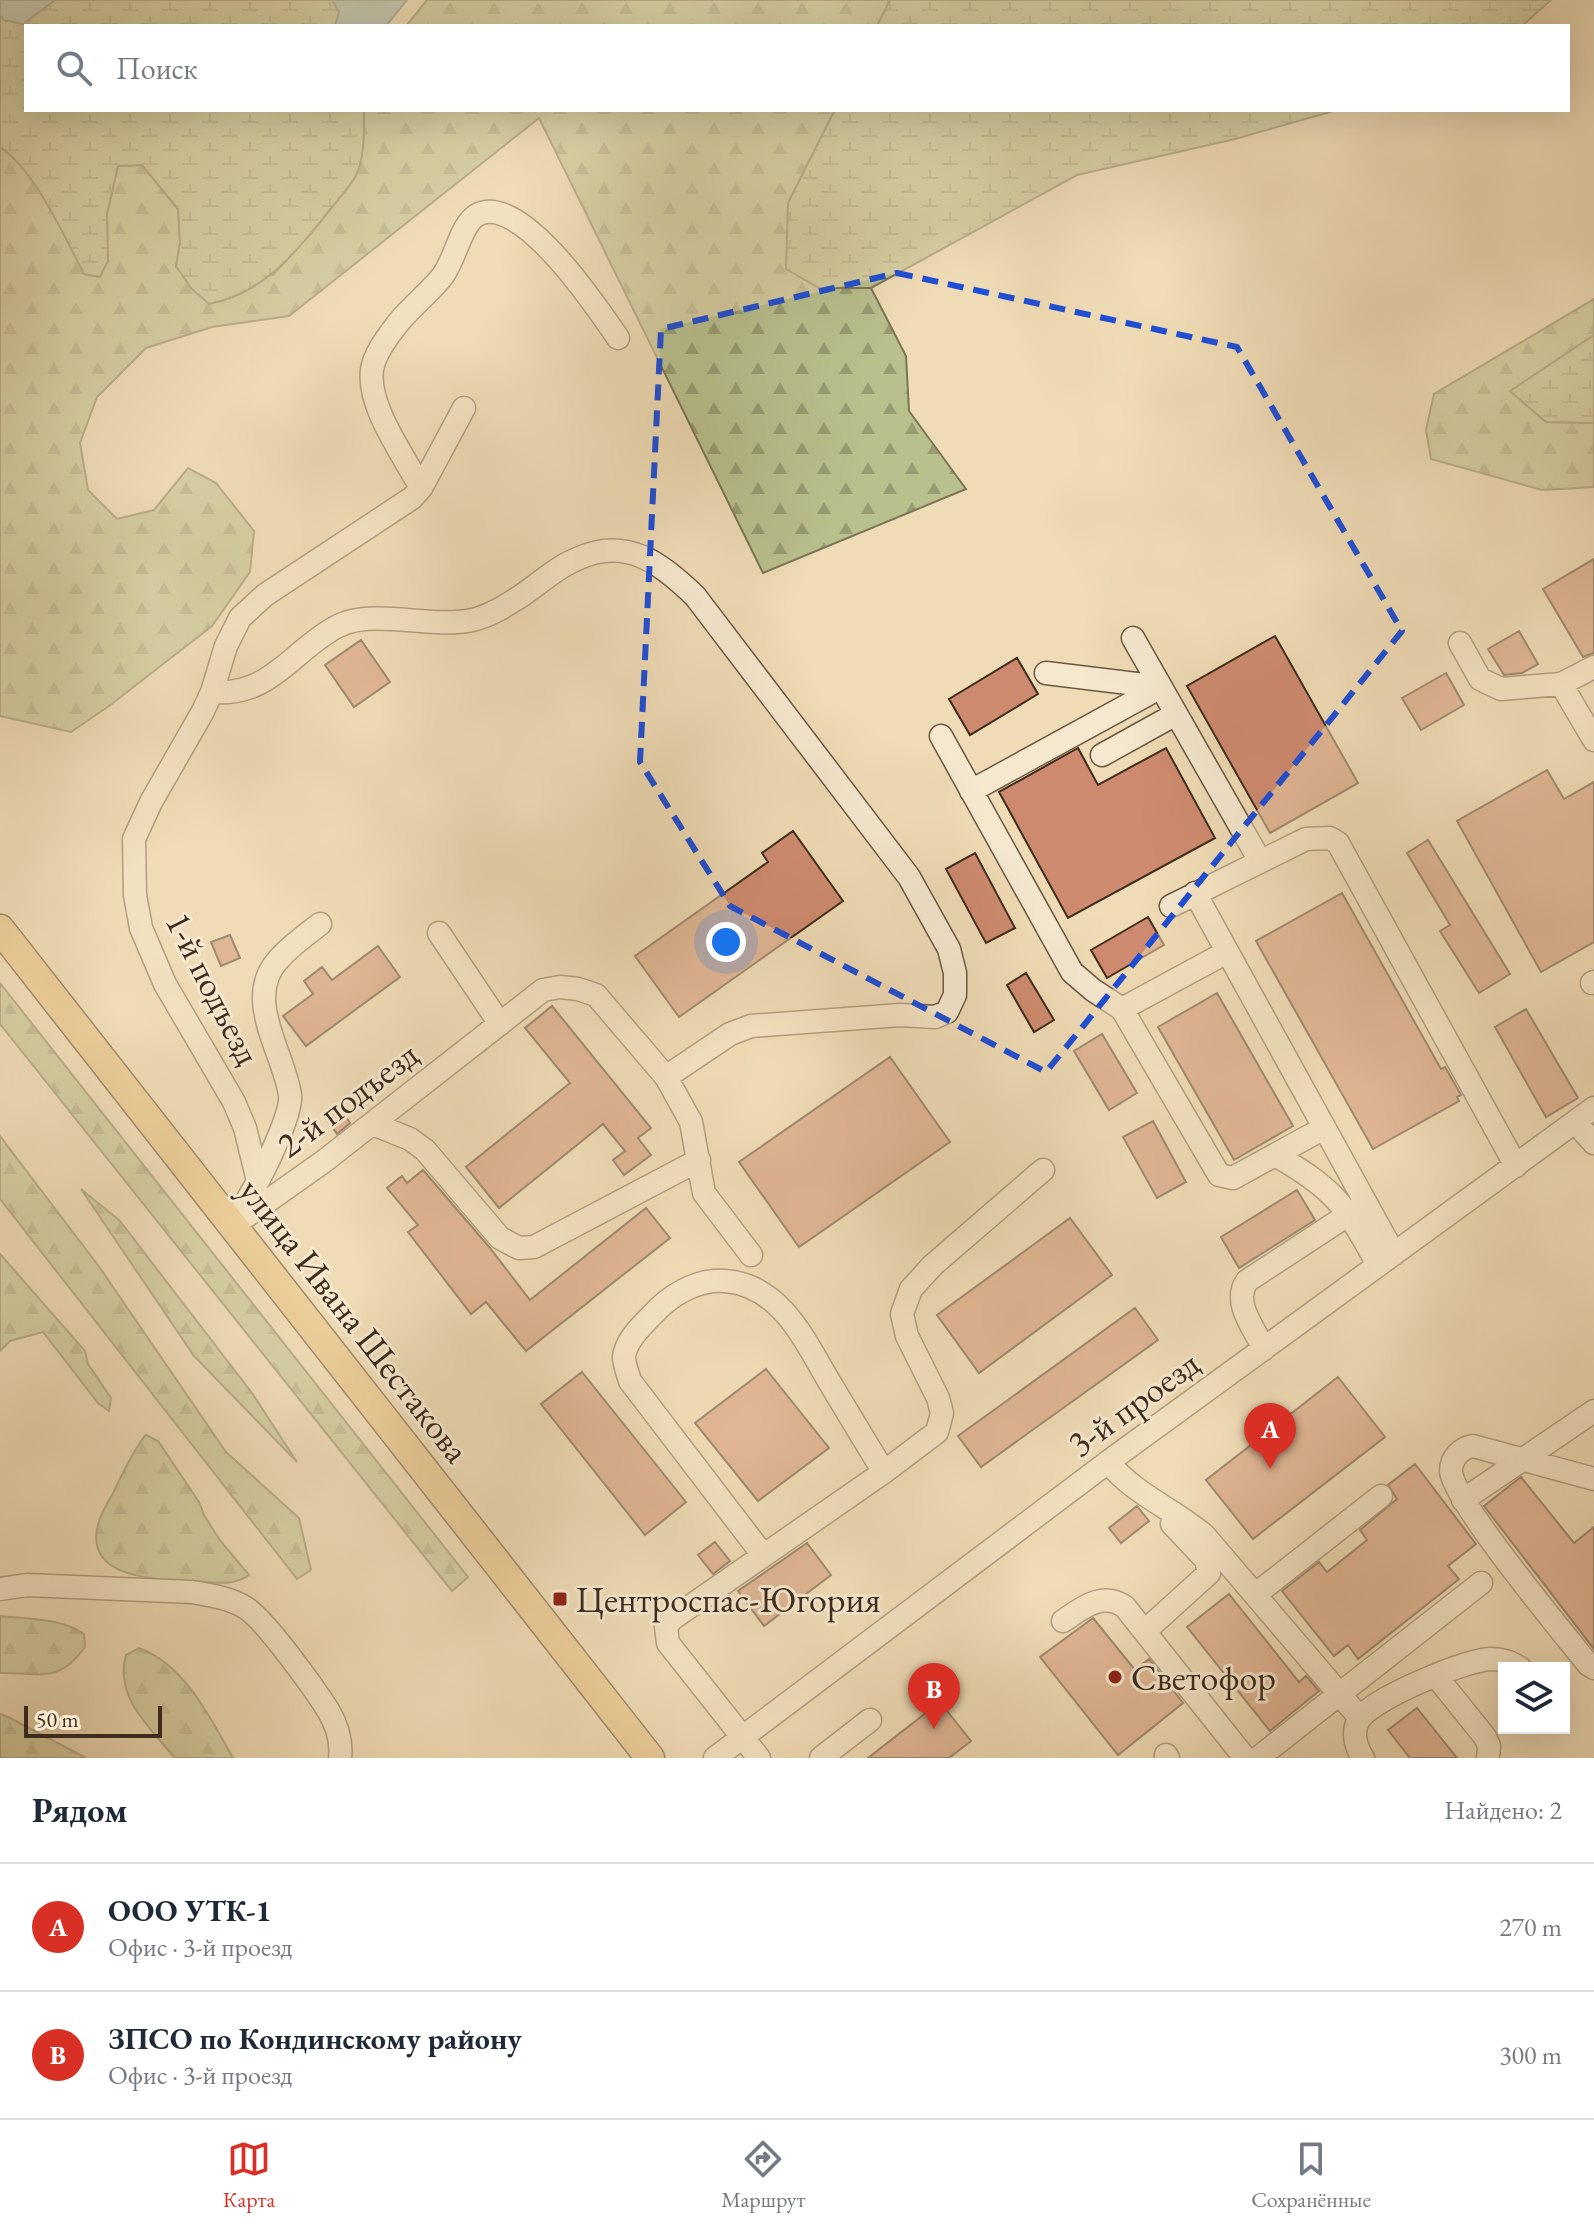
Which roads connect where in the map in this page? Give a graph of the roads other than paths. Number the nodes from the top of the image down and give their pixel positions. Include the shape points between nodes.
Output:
1 (618, 338) dead end
2 (464, 408) dead end
3 (421, 488) junction
4 (1133, 638) dead end
5 (1460, 643) dead end
6 (1594, 667) edge
7 (1046, 673) dead end
8 (1561, 684) junction
9 (1161, 687) junction
10 (212, 692) junction
11 (1176, 714) junction
12 (941, 736) dead end
13 (1594, 740) edge
14 (1102, 755) dead end
15 (971, 791) junction
16 (1260, 861) junction
17 (1195, 893) junction
18 (1171, 906) dead end
19 (320, 924) dead end
20 (0, 929) edge
21 (439, 933) dead end
22 (1227, 952) junction
23 (1122, 1009) junction
24 (500, 1024) junction
25 (666, 1077) junction
26 (1594, 1108) edge
27 (1575, 1122) junction
28 (373, 1124) junction
29 (1324, 1128) junction
30 (1594, 1143) edge
31 (1275, 1155) junction
32 (699, 1160) junction
33 (1516, 1166) junction
34 (1043, 1170) dead end
35 (258, 1181) junction
36 (1358, 1209) junction
37 (233, 1226) junction
38 (751, 1255) dead end
39 (1386, 1260) junction
40 (1264, 1349) junction
41 (1594, 1411) edge
42 (1523, 1459) junction
43 (1108, 1462) junction
44 (884, 1472) junction
45 (1594, 1479) edge
46 (1146, 1496) junction
47 (1381, 1496) dead end
48 (1463, 1500) junction
49 (763, 1555) junction
50 (1481, 1583) dead end
51 (0, 1589) edge
52 (1256, 1594) junction
53 (1063, 1621) dead end
54 (1145, 1631) junction
55 (1507, 1662) edge
56 (1594, 1668) edge
57 (1436, 1676) junction
58 (1339, 1692) junction
59 (1360, 1718) junction
60 (870, 1720) dead end
61 (743, 1737) junction
62 (340, 1758) edge
63 (650, 1758) edge
64 (715, 1758) edge
65 (759, 1758) edge
66 (821, 1758) edge
67 (1245, 1758) edge
68 (1258, 1758) edge
69 (1363, 1758) edge
70 (1488, 1758) edge

1 - 3 street via 579,281 528,230 500,214 478,215 453,262 396,325 372,369 379,410
2 - 3 street
3 - 10 street, 1-й подъезд via 253,605 233,629
4 - 9 street
5 - 8 street via 1480,679 1490,686
6 - 8 street
7 - 9 street
8 - 13 street
9 - 11 street
9 - 15 street
10 - 25 street via 247,690 353,620 450,623 495,612 575,559 604,549 637,554 668,570 695,596 909,877 949,949 955,995 947,1012 935,1017 751,1026
10 - 35 street, 1-й подъезд via 134,839 135,895 141,928 165,984 234,1102
11 - 14 street
11 - 16 street
12 - 15 street
15 - 23 street via 1072,972
16 - 17 street
16 - 33 street via 1306,839 1338,843
17 - 18 street
17 - 22 street
19 - 35 street via 278,960 264,990 290,1096
20 - 37 main road, улица Ивана Шестакова
21 - 24 street
22 - 23 street
22 - 29 street
23 - 31 street via 1219,1175 1233,1178
24 - 25 street, 2-й подъезд via 543,990 578,989 596,995
24 - 28 street, 2-й подъезд
25 - 32 street, 2-й подъезд via 691,1122
26 - 27 street, 3-й проезд
27 - 30 street
27 - 33 street, 3-й проезд
28 - 32 street via 425,1150 500,1238 519,1248 534,1247
28 - 37 street, 2-й подъезд
29 - 31 street
29 - 36 street
31 - 36 street
32 - 38 street, 2-й подъезд via 704,1193
33 - 39 street, 3-й проезд
34 - 44 street via 911,1289 902,1314 907,1336 942,1413 937,1432
35 - 37 street
36 - 39 street
36 - 40 street via 1256,1273 1241,1289 1240,1300
37 - 63 main road, улица Ивана Шестакова
39 - 40 street, 3-й проезд
40 - 43 street, 3-й проезд
41 - 42 street
42 - 45 street
42 - 48 street
42 - 48 street via 1482,1446 1466,1447 1451,1471
43 - 46 street
43 - 61 street, 3-й проезд
44 - 49 street
44 - 49 street via 795,1324 760,1290 710,1280 664,1303 637,1331 624,1356 630,1381
46 - 52 street via 1204,1535
46 - 54 street via 1209,1566 1204,1580
47 - 52 street
48 - 56 street
49 - 61 street via 666,1627 668,1643
50 - 58 street
51 - 62 street via 27,1585 192,1592 244,1606 268,1629 328,1711 340,1741
52 - 58 street
53 - 54 street via 1086,1605 1110,1599 1125,1607
54 - 67 street
55 - 57 street via 1486,1659
57 - 59 street via 1413,1683
57 - 70 street via 1485,1737
58 - 59 street
58 - 68 street
59 - 69 street via 1355,1734
60 - 66 street
61 - 64 street, 3-й проезд
61 - 65 street

